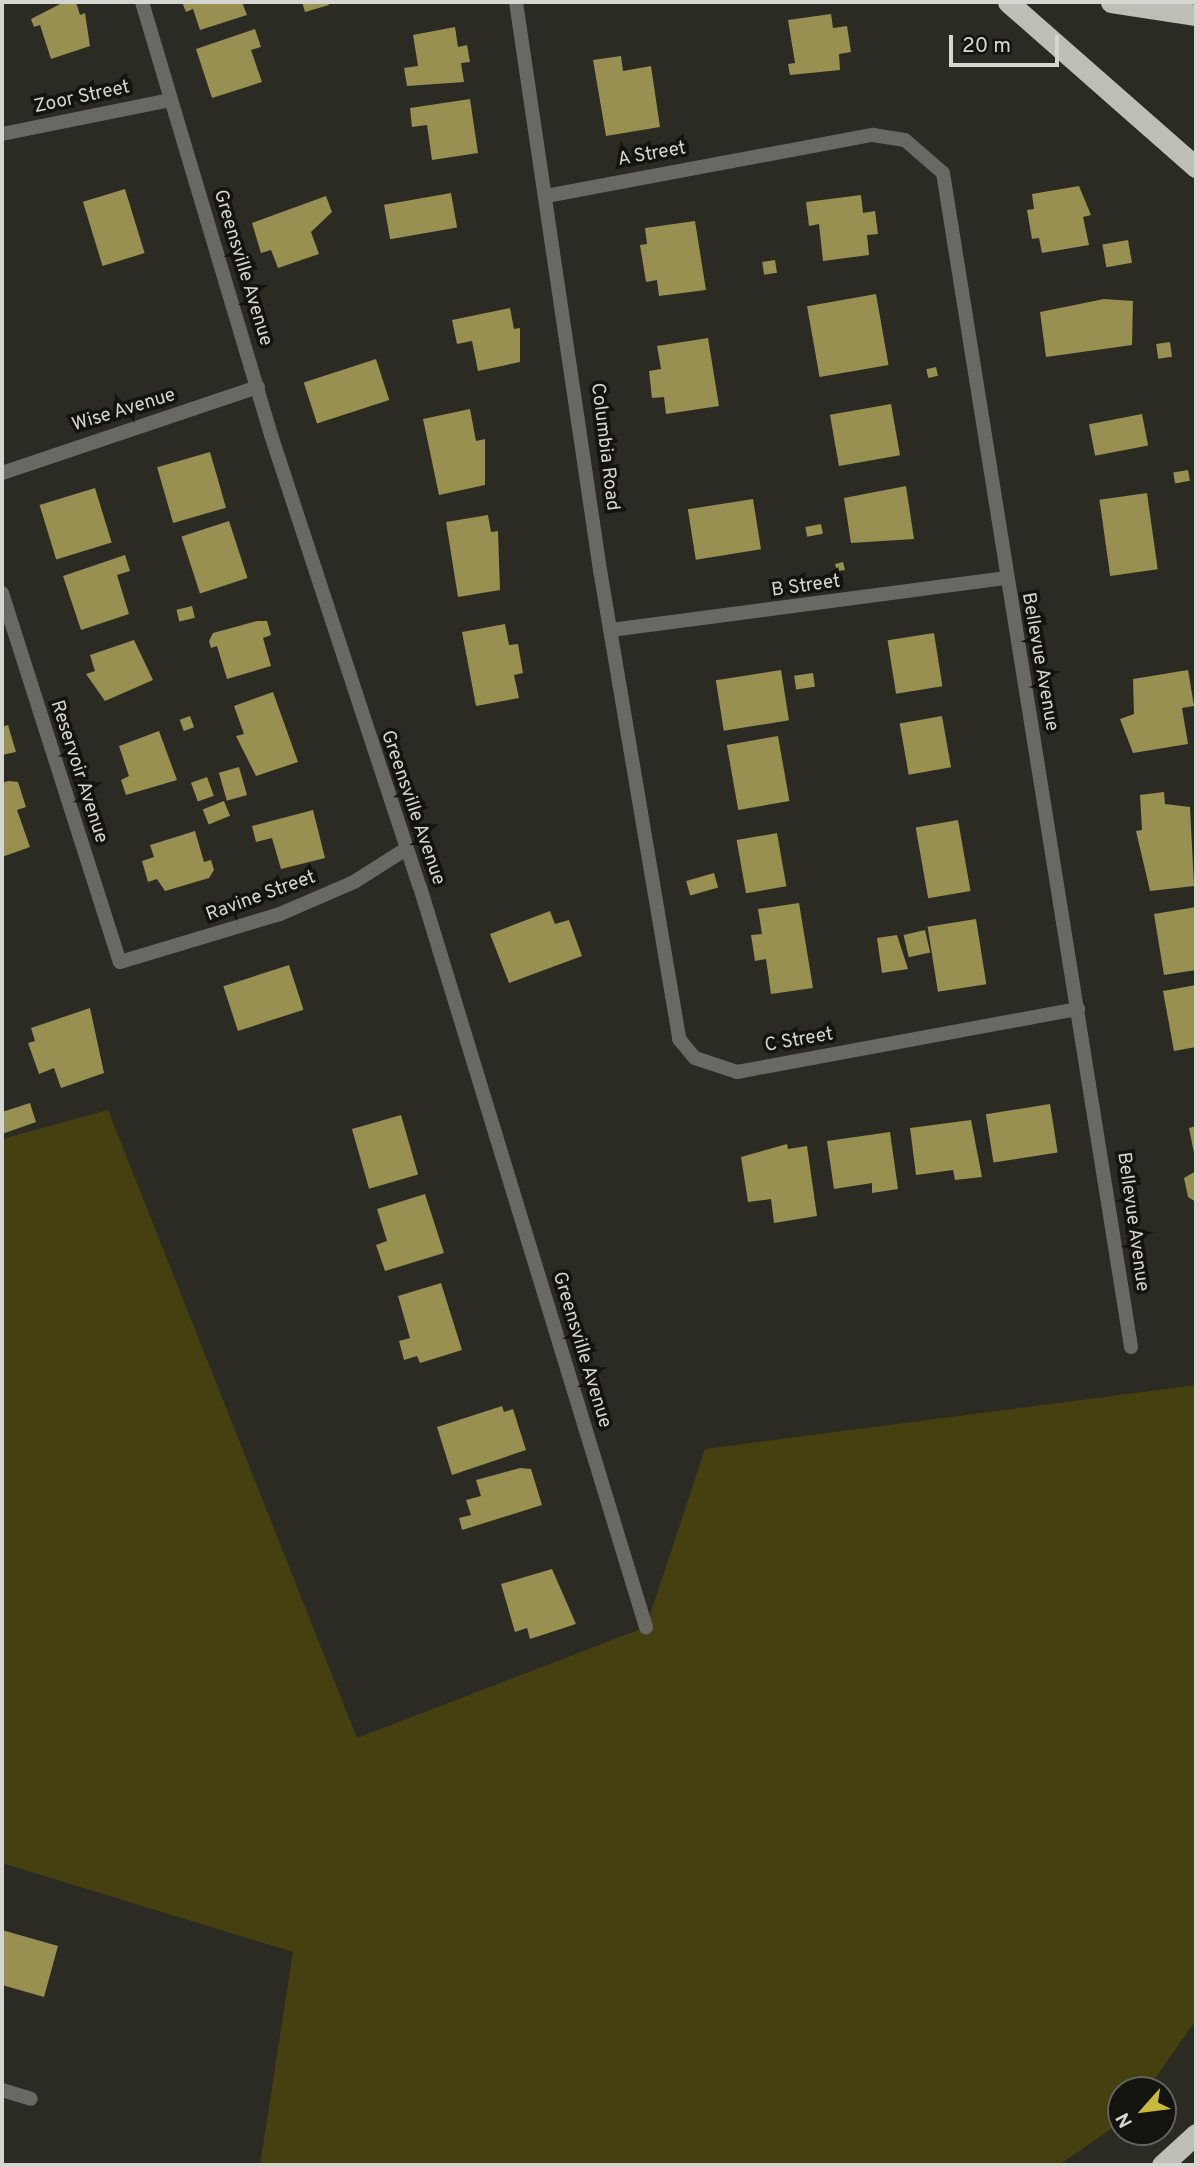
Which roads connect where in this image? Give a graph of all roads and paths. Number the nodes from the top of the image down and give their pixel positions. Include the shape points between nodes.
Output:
1 (142, 2) edge
2 (516, 2) edge
3 (1008, 2) edge
4 (1111, 2) edge
5 (1196, 15) edge
6 (170, 100) junction
7 (2, 134) edge
8 (767, 154) joint
9 (1196, 167) edge
10 (546, 196) junction
11 (258, 387) junction
12 (2, 473) edge
13 (1005, 578) junction
14 (2, 593) edge
15 (611, 630) junction
16 (406, 849) junction
17 (654, 898) joint
18 (120, 962) joint
19 (1078, 1009) junction
20 (1130, 1347) dead end
21 (646, 1627) dead end
22 (2, 2090) edge
23 (31, 2099) dead end
24 (1196, 2134) edge
25 (1162, 2165) edge

1 - 6 street, Greensville Avenue
2 - 10 street, Columbia Road
3 - 9 highway
4 - 5 highway
6 - 7 street, Zoor Street
6 - 11 street, Greensville Avenue
8 - 10 street, A Street
8 - 13 street, Bellevue Avenue via 885,135 927,153 943,173
10 - 15 street, Columbia Road
11 - 12 street, Wise Avenue
11 - 16 street, Greensville Avenue
13 - 15 street, B Street
13 - 19 street, Bellevue Avenue
14 - 18 street, Reservoir Avenue
15 - 17 street, Columbia Road
16 - 18 street, Ravine Street via 354,882 280,914
16 - 21 street, Greensville Avenue
17 - 19 street, C Street via 679,1039 718,1069 737,1072
19 - 20 street, Bellevue Avenue
22 - 23 street
24 - 25 highway

